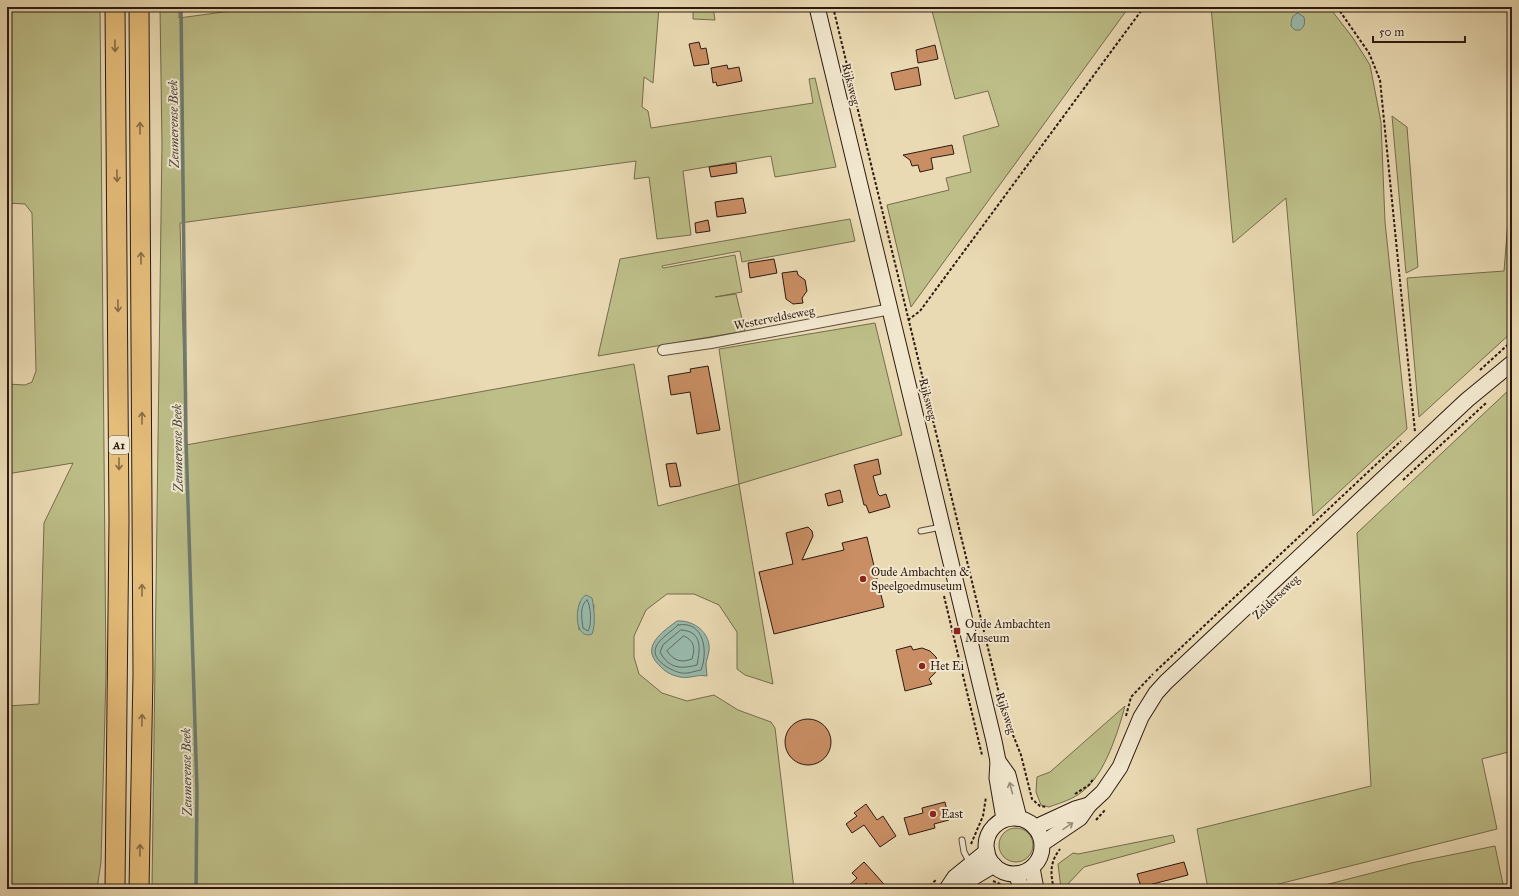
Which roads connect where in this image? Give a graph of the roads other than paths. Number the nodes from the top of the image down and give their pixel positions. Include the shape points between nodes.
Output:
1 (115, 7) edge
2 (139, 7) edge
3 (817, 7) edge
4 (891, 309) junction
5 (662, 350) dead end
6 (1512, 364) edge
7 (944, 526) junction
8 (921, 530) dead end
9 (1089, 805) junction
10 (1011, 818) junction
11 (1036, 827) junction
12 (962, 840) dead end
13 (1043, 843) junction
14 (986, 851) junction
15 (971, 864) junction
16 (994, 865) junction
17 (1032, 868) junction
18 (1016, 874) junction
19 (115, 887) edge
20 (139, 889) edge
21 (947, 889) edge
22 (954, 889) edge
23 (1022, 889) edge
24 (1036, 889) edge

1 -> 19 highway, A1 via 119,513
20 -> 2 highway, A1 via 143,674
3 - 4 main road, Rijksweg
4 - 5 street, Westerveldseweg
4 - 7 main road, Rijksweg
6 - 9 main road, Zelderseweg via 1467,400 1166,682 1141,717 1114,777
7 - 8 lane
7 - 10 main road, Rijksweg via 998,761 997,778
9 - 11 main road, Zelderseweg
13 -> 9 main road, Zelderseweg via 1080,818
10 - 11 main road via 1031,823
10 - 14 main road via 997,823 988,835
11 - 13 main road
12 - 15 lane via 964,852
13 - 17 main road via 1042,852
14 - 15 main road
14 - 16 main road
15 - 21 main road via 955,876
16 - 18 main road via 1004,872
16 - 22 main road
17 - 18 main road
17 - 24 main road
18 - 23 main road

